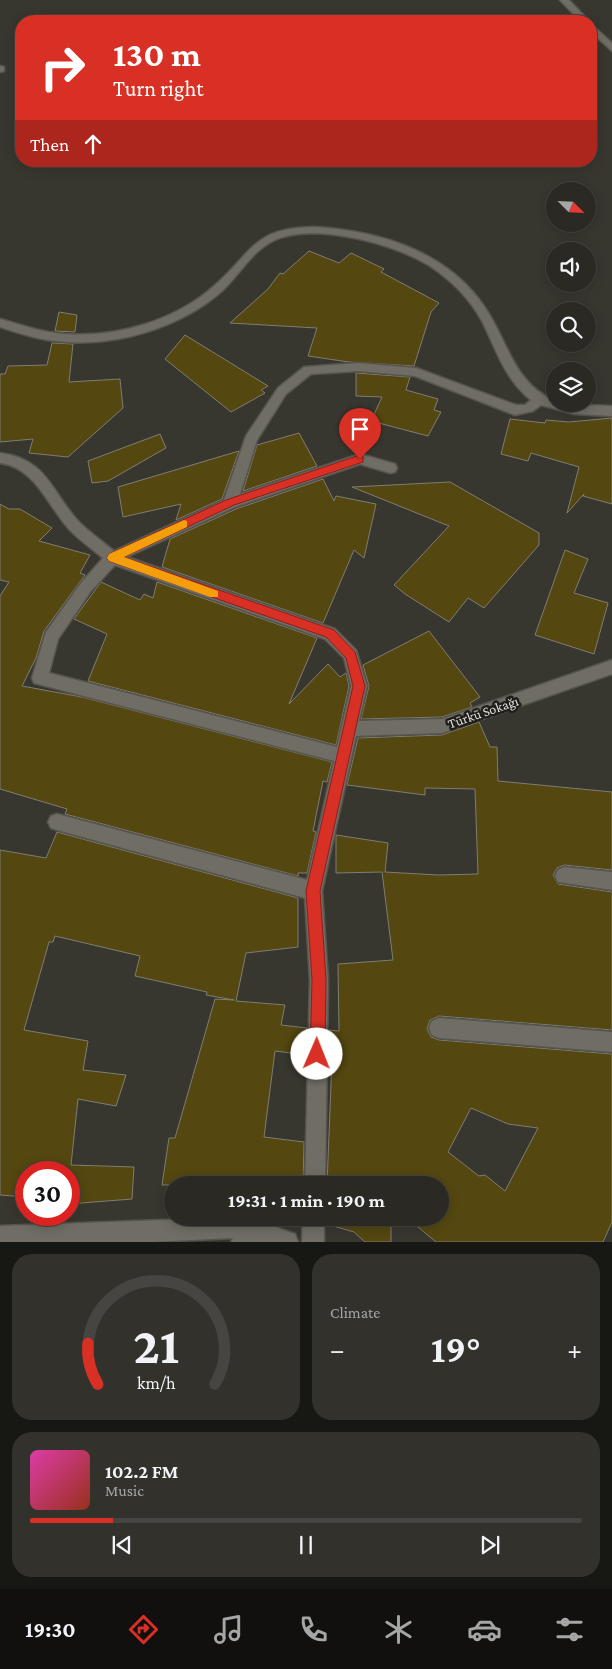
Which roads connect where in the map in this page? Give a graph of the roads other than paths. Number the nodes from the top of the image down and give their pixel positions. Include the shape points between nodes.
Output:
1 (564, 0) edge
2 (579, 15) edge
3 (597, 34) edge
4 (612, 48) edge
5 (0, 323) edge
6 (539, 398) junction
7 (612, 411) edge
8 (0, 458) edge
9 (390, 468) dead end
10 (230, 503) junction
11 (112, 558) junction
12 (612, 667) edge
13 (349, 729) junction
14 (344, 756) junction
15 (57, 822) dead end
16 (564, 876) dead end
17 (612, 881) edge
18 (313, 891) junction
19 (439, 1028) dead end
20 (612, 1042) edge
21 (314, 1176) edge
22 (314, 1226) edge
23 (244, 1234) edge
24 (0, 1237) edge
25 (287, 1242) edge
26 (313, 1242) edge

1 - 2 street
3 - 4 street
5 - 6 street via 48,336 82,339 119,336 187,310 218,289 260,245 276,235 320,231 403,248 442,268 481,310 519,382
6 - 7 street via 567,409
6 - 10 street via 535,406 515,410 416,372 358,367 308,370 282,391 251,438
8 - 11 street via 17,460 44,483 73,524
9 - 10 street via 360,459
10 - 11 street
11 - 13 street via 330,634 351,655 359,686
11 - 14 street via 86,587 51,637 40,678
12 - 13 street, Türkü Sokağı via 442,726
13 - 14 street
14 - 18 street
15 - 18 street
16 - 17 street
18 - 21 street via 319,980
19 - 20 street
22 - 26 street
23 - 24 street
23 - 25 street

